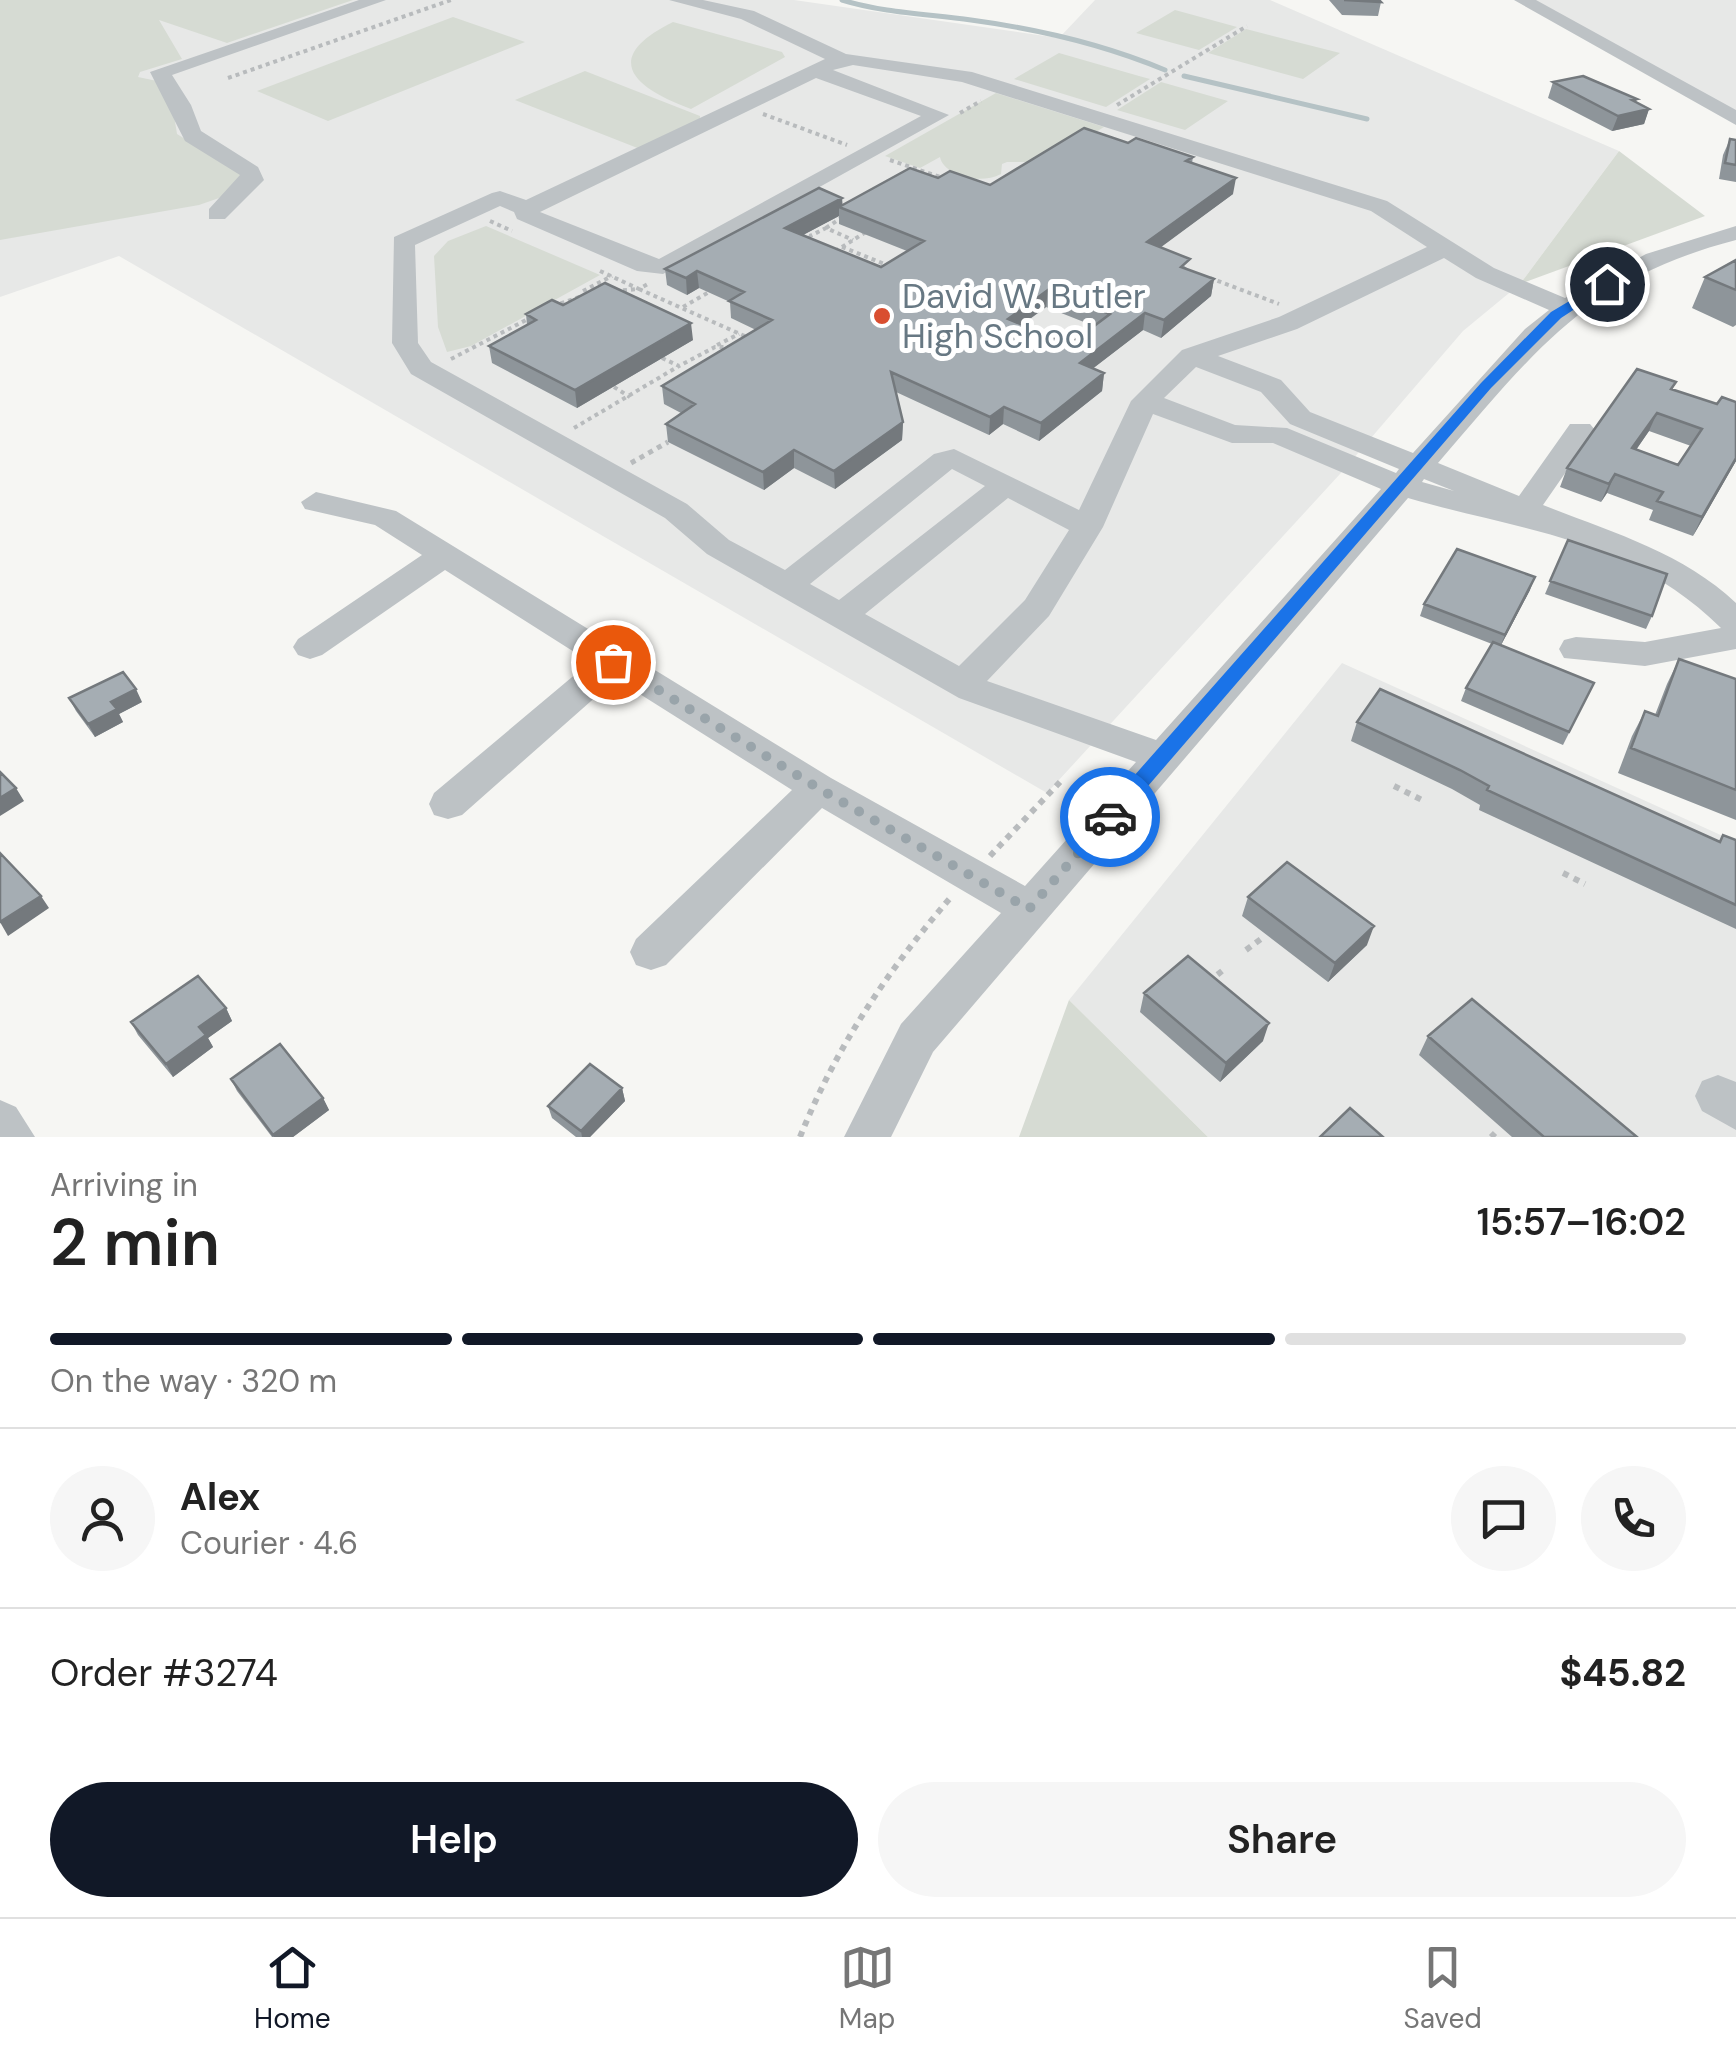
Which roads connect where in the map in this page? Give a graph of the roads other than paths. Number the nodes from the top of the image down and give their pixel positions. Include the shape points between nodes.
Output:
1 (376, 0) edge
2 (678, 0) edge
3 (1523, 0) edge
4 (843, 60) junction
5 (816, 71) junction
6 (1736, 118) edge
7 (527, 209) junction
8 (217, 214) dead end
9 (1736, 232) edge
10 (1449, 248) junction
11 (1567, 308) junction
12 (1192, 356) junction
13 (1145, 400) junction
14 (1292, 412) junction
15 (1580, 430) dead end
16 (1265, 434) junction
17 (1410, 475) junction
18 (1006, 484) junction
19 (316, 502) dead end
20 (1526, 508) junction
21 (1559, 523) junction
22 (1087, 526) junction
23 (443, 556) junction
24 (786, 586) junction
25 (841, 616) junction
26 (1736, 623) edge
27 (1736, 638) edge
28 (310, 647) dead end
29 (1576, 649) dead end
30 (613, 662) junction
31 (963, 684) junction
32 (1162, 757) junction
33 (818, 788) junction
34 (448, 804) dead end
35 (1029, 909) junction
36 (651, 952) dead end
37 (0, 1122) edge
38 (12, 1137) edge
39 (866, 1137) edge

1 - 8 street via 160,72 193,136 250,172 253,180 243,194
2 - 4 street via 747,15
3 - 6 street
4 - 5 street
4 - 10 street via 966,76 1379,206
5 - 7 street
5 - 7 street via 938,115 663,268 525,214
7 - 24 street via 500,198 402,242 410,357 676,511 718,547
9 - 11 street via 1659,258
10 - 11 street via 1484,273
10 - 12 street via 1306,315
11 - 17 street via 1534,335
12 - 13 street
12 - 14 street via 1271,386
13 - 16 street via 1215,430
13 - 22 street
14 - 16 street via 1292,422
14 - 17 street
15 - 20 street
16 - 17 street
17 - 20 street
17 - 21 street via 1508,517
17 - 32 street
18 - 22 street
18 - 24 street via 954,458 945,460
18 - 25 street
19 - 23 street via 385,518
20 - 21 street
21 - 26 street via 1658,563
22 - 31 street via 1037,608
23 - 28 street
23 - 30 street
24 - 25 street
25 - 31 street
27 - 29 street via 1645,654
30 - 33 street
30 - 34 street
31 - 32 street
32 - 35 street
33 - 35 street
33 - 36 street
35 - 39 street via 916,1038
37 - 38 street

